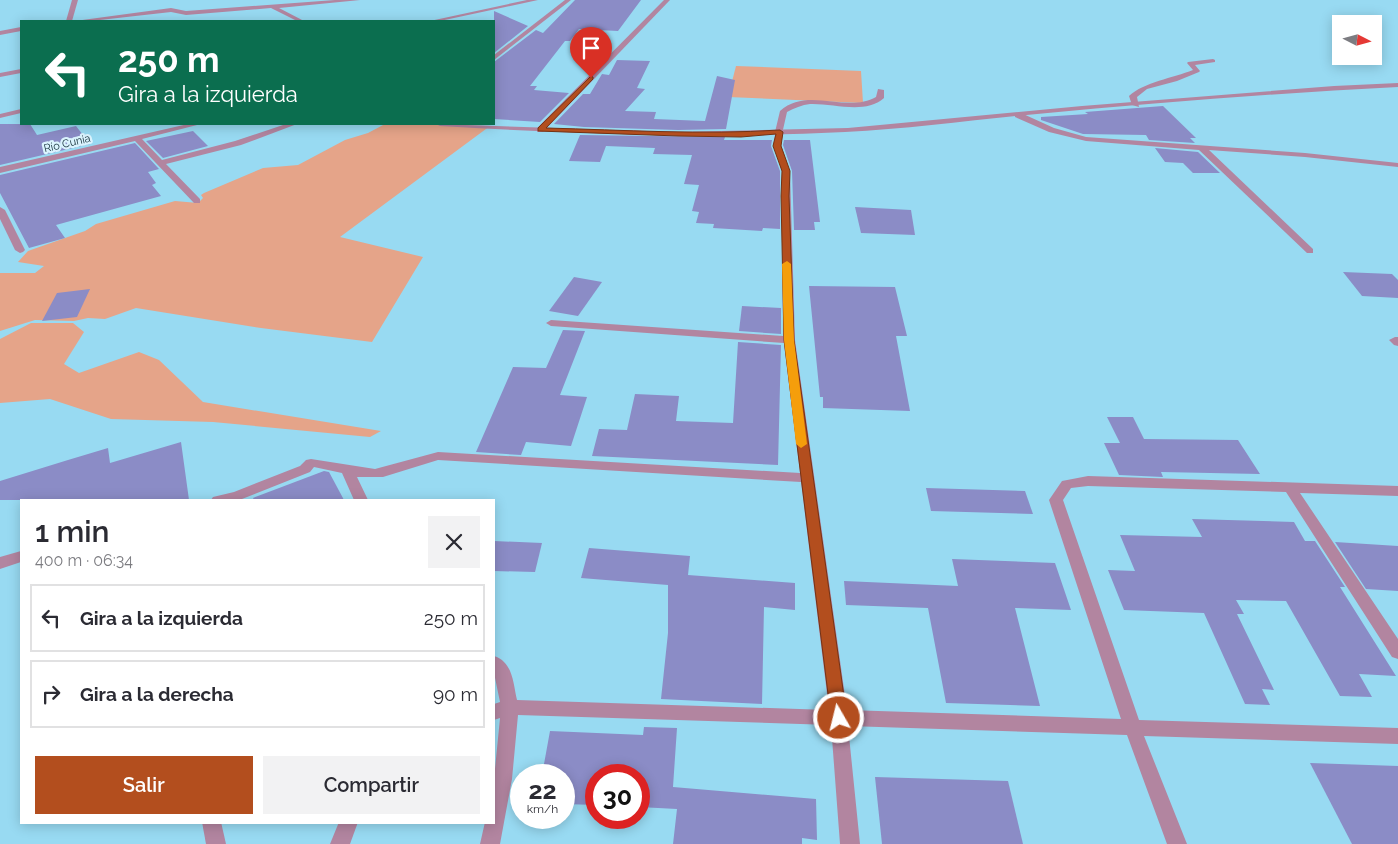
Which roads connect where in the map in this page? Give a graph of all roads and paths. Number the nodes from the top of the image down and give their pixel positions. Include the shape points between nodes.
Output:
1 (75, 0) edge
2 (270, 0) edge
3 (357, 0) edge
4 (535, 0) edge
5 (568, 0) edge
6 (667, 0) edge
7 (273, 7) junction
8 (186, 13) junction
9 (69, 20) edge
10 (85, 20) edge
11 (198, 20) edge
12 (299, 20) edge
13 (438, 20) edge
14 (20, 30) edge
15 (0, 33) edge
16 (495, 57) edge
17 (1213, 61) dead end
18 (20, 71) edge
19 (0, 75) edge
20 (1398, 85) edge
21 (880, 90) dead end
22 (1136, 104) junction
23 (20, 111) edge
24 (1018, 115) junction
25 (0, 116) edge
26 (193, 125) edge
27 (290, 125) edge
28 (457, 125) edge
29 (540, 130) junction
30 (780, 132) junction
31 (137, 138) junction
32 (1201, 147) junction
33 (160, 163) junction
34 (1398, 165) edge
35 (0, 170) edge
36 (196, 201) dead end
37 (0, 210) edge
38 (3, 222) edge
39 (20, 250) dead end
40 (1310, 251) dead end
41 (551, 323) dead end
42 (789, 340) junction
43 (348, 471) junction
44 (806, 478) junction
45 (1289, 486) junction
46 (1398, 491) edge
47 (223, 499) edge
48 (361, 499) edge
49 (20, 556) edge
50 (0, 563) edge
51 (1398, 652) edge
52 (495, 664) edge
53 (502, 710) edge
54 (839, 718) junction
55 (1132, 726) junction
56 (1398, 736) edge
57 (495, 819) edge
58 (211, 824) edge
59 (348, 824) edge
60 (494, 824) edge
61 (216, 844) edge
62 (340, 844) edge
63 (490, 844) edge
64 (850, 844) edge
65 (1177, 844) edge

1 - 9 street
2 - 7 street
3 - 7 street
4 - 13 street
5 - 16 street
6 - 29 street
7 - 8 street
7 - 12 street
8 - 10 street via 171,8
8 - 11 street
14 - 15 street
17 - 22 street via 1190,63 1197,71 1145,87 1133,96
18 - 19 street
20 - 22 street
21 - 30 street via 880,98 870,103 809,102 793,106 784,111
22 - 24 street
23 - 25 street
24 - 30 street via 848,130
24 - 32 street via 1045,129 1086,139
26 - 31 street, Río Cunia
27 - 33 street via 238,143
28 - 29 street
29 - 30 street via 687,134
30 - 42 street via 777,146 786,171
31 - 33 street
31 - 35 street, Río Cunia
32 - 34 street
32 - 40 street
33 - 36 street
37 - 38 street
38 - 39 street
41 - 42 street
42 - 44 street
43 - 44 street via 363,474 387,472 417,460 444,456
43 - 47 street via 324,463 311,463 305,469
43 - 48 street
44 - 54 street
45 - 46 street
45 - 51 street
45 - 55 street via 1088,480 1068,484 1056,500
49 - 50 street
52 - 53 street via 502,670
53 - 54 street
53 - 57 street via 503,779
54 - 55 street
54 - 64 street
55 - 56 street
55 - 65 street
58 - 61 street
59 - 62 street
60 - 63 street

